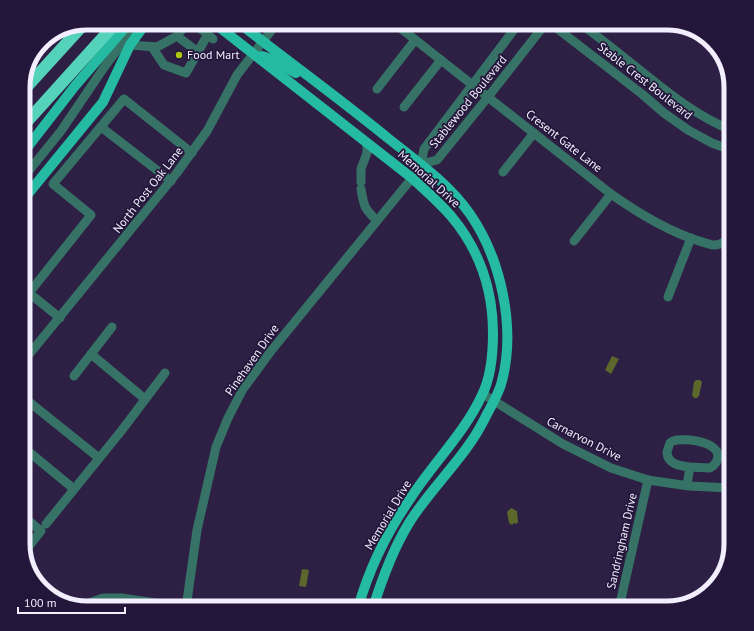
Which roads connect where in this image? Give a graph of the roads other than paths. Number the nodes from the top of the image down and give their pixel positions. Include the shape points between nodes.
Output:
1 (110, 30) edge
2 (123, 30) edge
3 (133, 30) edge
4 (141, 30) edge
5 (182, 30) edge
6 (202, 30) edge
7 (223, 30) edge
8 (248, 30) edge
9 (272, 30) edge
10 (403, 30) edge
11 (514, 30) edge
12 (541, 30) edge
13 (559, 30) edge
14 (589, 30) edge
15 (78, 31) edge
16 (415, 40) junction
17 (263, 41) junction
18 (130, 45) junction
19 (152, 47) junction
20 (198, 52) junction
21 (252, 53) junction
22 (441, 60) junction
23 (652, 80) junction
24 (30, 83) edge
25 (472, 85) junction
26 (376, 89) dead end
27 (328, 91) junction
28 (642, 94) junction
29 (488, 97) junction
30 (404, 107) dead end
31 (30, 118) edge
32 (458, 119) junction
33 (101, 127) junction
34 (724, 127) edge
35 (534, 133) junction
36 (367, 143) junction
37 (30, 144) edge
38 (724, 147) edge
39 (192, 153) junction
40 (421, 164) junction
41 (30, 169) edge
42 (503, 172) dead end
43 (412, 178) junction
44 (171, 181) junction
45 (30, 191) edge
46 (611, 194) junction
47 (377, 220) junction
48 (691, 238) junction
49 (574, 241) dead end
50 (724, 242) edge
51 (30, 285) edge
52 (30, 293) edge
53 (668, 297) dead end
54 (60, 318) junction
55 (112, 327) dead end
56 (30, 354) edge
57 (91, 354) junction
58 (165, 373) dead end
59 (74, 376) dead end
60 (483, 394) junction
61 (145, 399) junction
62 (494, 401) junction
63 (30, 403) edge
64 (30, 453) edge
65 (99, 458) junction
66 (690, 467) junction
67 (648, 480) junction
68 (687, 485) junction
69 (724, 488) edge
70 (74, 489) junction
71 (30, 522) edge
72 (46, 524) dead end
73 (386, 538) junction
74 (398, 544) junction
75 (30, 545) edge
76 (95, 601) edge
77 (142, 601) edge
78 (188, 601) edge
79 (360, 601) edge
80 (375, 601) edge
81 (621, 601) edge

1 - 31 highway
2 - 37 main road
3 - 41 street via 61,131
4 - 18 main road
5 - 19 street via 157,47
5 - 20 street
6 - 20 street via 211,37
7 - 21 main road, Memorial Drive
8 - 17 main road, Memorial Drive
9 - 17 street, North Post Oak Lane
10 - 16 street, Cresent Gate Lane
11 - 25 street, Stablewood Boulevard
12 - 29 street, Stablewood Boulevard
13 - 28 street, Stable Crest Boulevard
14 - 23 street, Stable Crest Boulevard
15 - 24 highway
16 - 22 street, Cresent Gate Lane
16 - 26 street
17 - 21 street, North Post Oak Lane
17 - 27 main road, Memorial Drive
18 - 19 street
18 - 45 main road via 103,102
19 - 20 street via 164,66 186,73
21 - 27 main road via 268,58
21 - 36 main road, Memorial Drive
21 - 39 street, North Post Oak Lane
22 - 25 street, Cresent Gate Lane
22 - 30 street
23 - 28 street
23 - 34 street, Stable Crest Boulevard via 696,112
25 - 29 street, Cresent Gate Lane
25 - 32 street, Stablewood Boulevard
27 - 40 main road, Memorial Drive
28 - 38 street, Stable Crest Boulevard via 688,130
29 - 32 street, Stablewood Boulevard
29 - 35 street, Cresent Gate Lane
32 - 40 street, Stablewood Boulevard via 424,149
32 - 40 street, Stablewood Boulevard via 437,160
33 - 39 street via 124,99
33 - 44 street
33 - 51 street via 54,184 91,215
35 - 42 street
35 - 46 street, Cresent Gate Lane
36 - 43 main road, Memorial Drive
36 - 47 street via 367,153 361,169 363,204
39 - 44 street, North Post Oak Lane
40 - 43 street, Pinehaven Drive
40 - 62 main road, Memorial Drive via 470,214 483,234 499,277 507,331 505,366
43 - 47 street, Pinehaven Drive
43 - 60 main road, Memorial Drive via 455,221 473,247 483,270 493,312 492,361
44 - 54 street, North Post Oak Lane
46 - 48 street, Cresent Gate Lane via 661,225
46 - 49 street
47 - 78 street, Pinehaven Drive via 271,351 243,389 228,418 216,447 197,530
48 - 50 street, Cresent Gate Lane via 715,245
48 - 53 street
52 - 54 street
54 - 56 street, North Post Oak Lane
55 - 57 street
57 - 59 street
57 - 61 street
58 - 61 street
60 - 62 street, Carnarvon Drive
60 - 73 main road, Memorial Drive via 462,432 410,498
61 - 65 street
62 - 67 street, Carnarvon Drive via 570,448 611,468
62 - 74 main road, Memorial Drive via 472,440 410,522
63 - 65 street
64 - 70 street
65 - 70 street
66 - 66 street via 679,466 670,461 667,453 670,443 681,440 704,443 717,451 717,462 710,468
66 - 68 street
67 - 68 street, Carnarvon Drive
67 - 81 street, Sandringham Drive
68 - 69 street, Carnarvon Drive
70 - 72 street
71 - 75 street via 41,531
73 - 74 main road
73 - 79 main road, Memorial Drive
74 - 80 main road, Memorial Drive
76 - 77 street via 103,598 122,598

